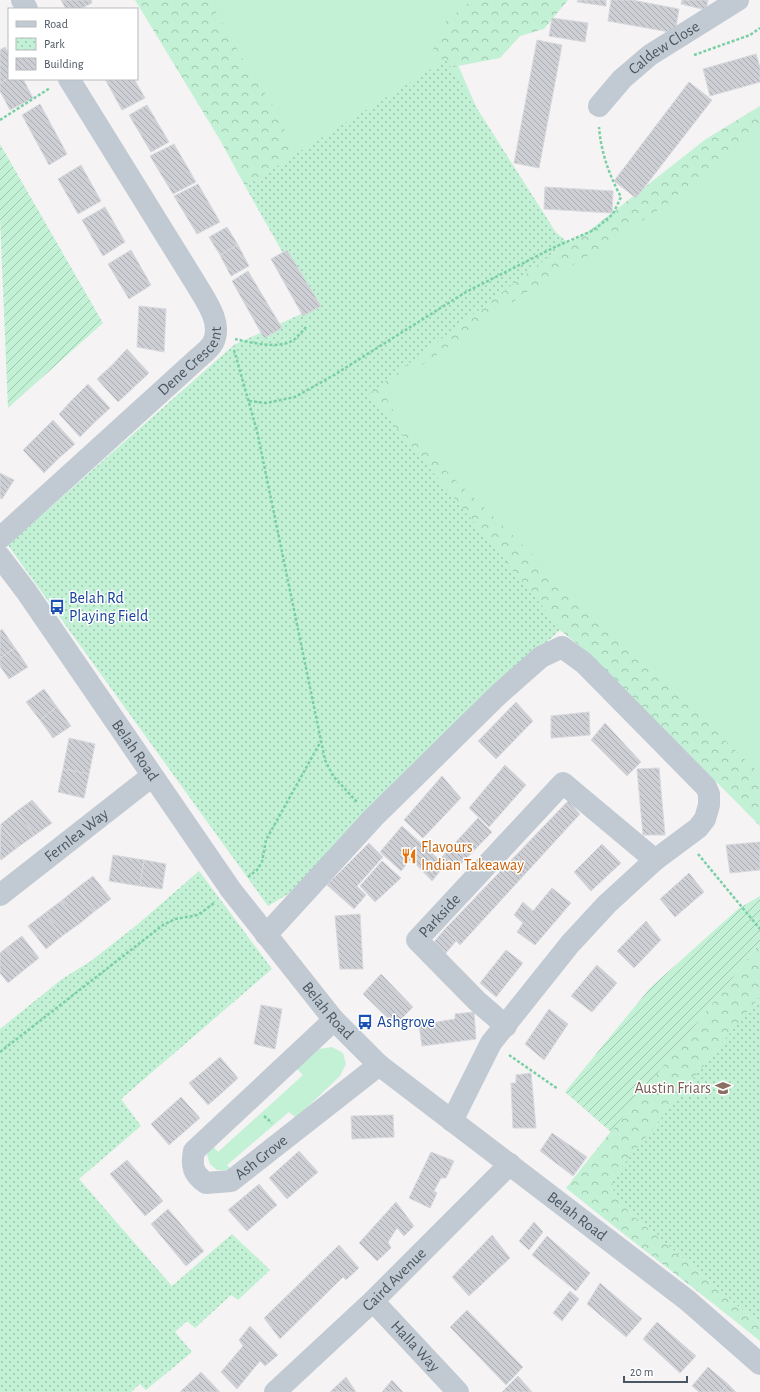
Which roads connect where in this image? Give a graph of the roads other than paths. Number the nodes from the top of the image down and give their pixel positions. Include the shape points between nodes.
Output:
1 (738, 0) edge
2 (61, 83) edge
3 (601, 116) road end
4 (0, 538) edge
5 (0, 558) edge
6 (152, 776) junction
7 (655, 860) junction
8 (0, 895) edge
9 (266, 935) junction
10 (334, 1020) junction
11 (506, 1026) junction
12 (379, 1065) junction
13 (452, 1121) junction
14 (510, 1164) junction
15 (373, 1300) junction
16 (760, 1364) edge
17 (275, 1392) edge
18 (458, 1392) edge

1 - 3 street, Caldew Close via 650,55 622,79
2 - 4 street, Dene Crescent via 196,284 222,335
5 - 6 street, Belah Road via 26,591
6 - 8 street, Fernlea Way
6 - 9 street, Belah Road via 231,890
7 - 9 street via 698,828 706,819 710,805 706,787 584,663 562,647 542,657 498,695 372,818
7 - 11 street via 570,944
7 - 11 street, Parkside via 563,783 417,940 477,1002
9 - 10 street, Belah Road
10 - 12 street, Belah Road
10 - 12 street, Ash Grove via 194,1151 193,1169 198,1178 206,1184 231,1181
11 - 13 street via 491,1042
12 - 13 street, Belah Road
13 - 14 street, Belah Road
14 - 15 street, Caird Avenue
14 - 16 street, Belah Road via 687,1300
15 - 17 street, Caird Avenue
15 - 18 street, Halla Way

